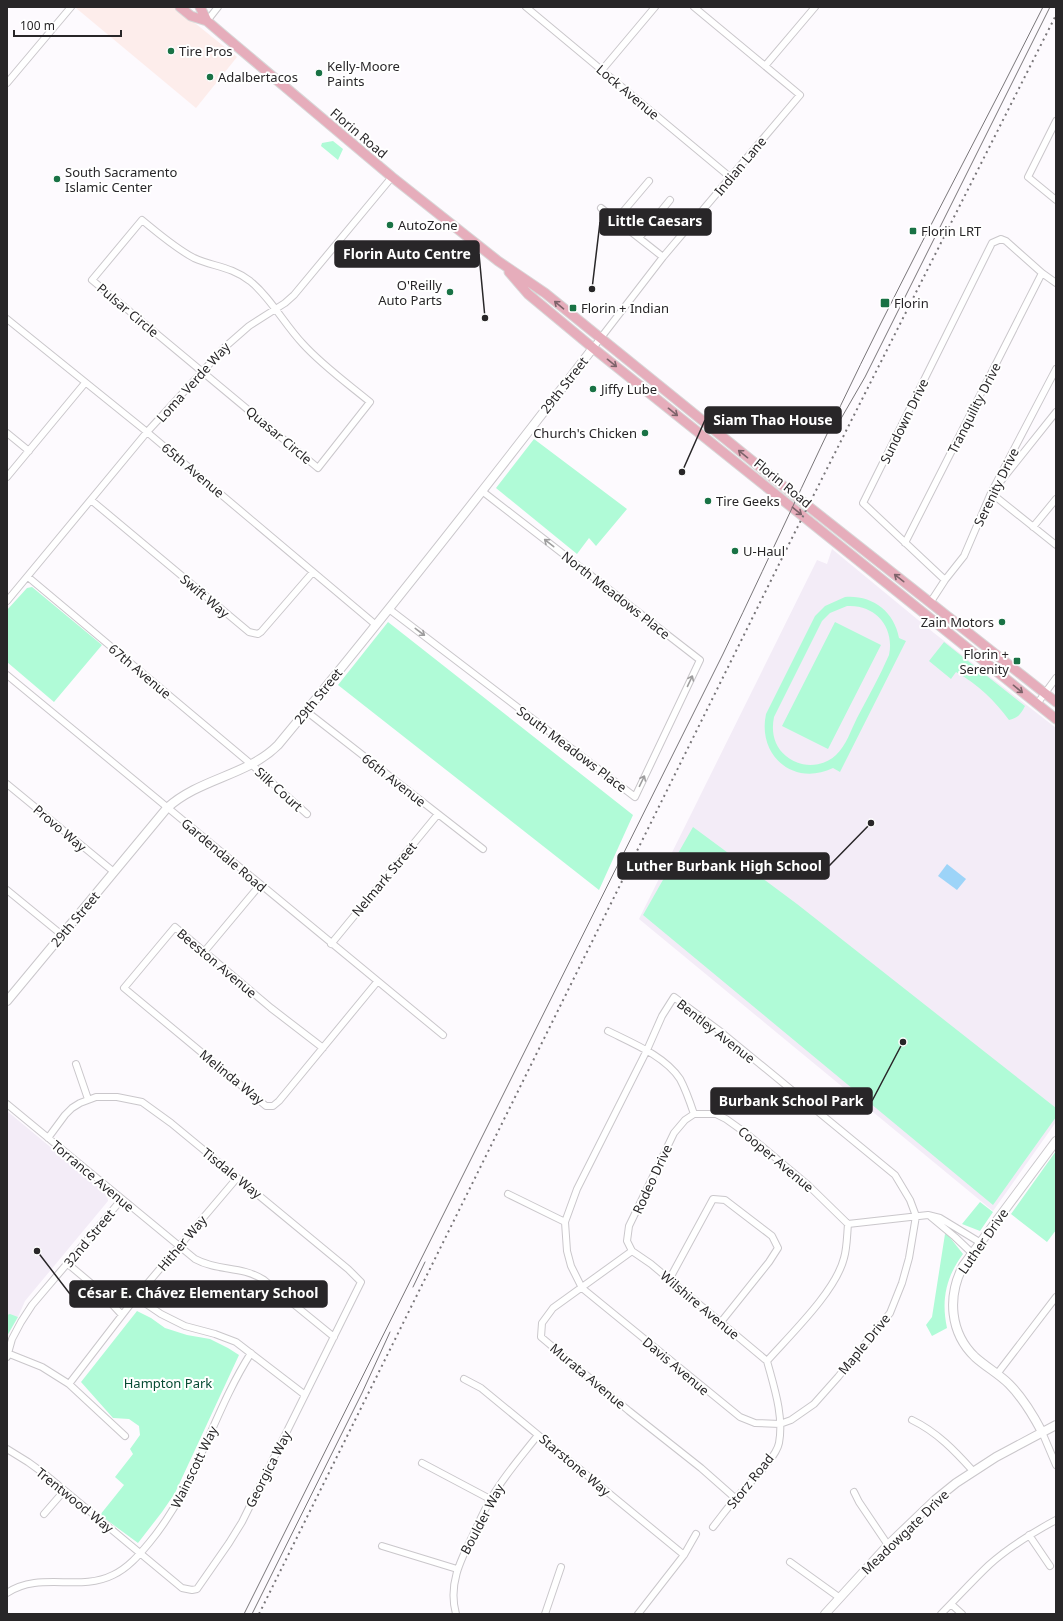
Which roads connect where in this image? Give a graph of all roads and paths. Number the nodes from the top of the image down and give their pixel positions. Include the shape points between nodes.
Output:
1 (71, 7) edge
2 (180, 7) edge
3 (200, 7) edge
4 (218, 7) edge
5 (526, 7) edge
6 (655, 7) edge
7 (694, 7) edge
8 (815, 7) edge
9 (207, 21) junction
10 (765, 66) junction
11 (602, 70) junction
12 (7, 83) edge
13 (1056, 121) edge
14 (392, 177) junction
15 (730, 177) junction
16 (649, 181) dead end
17 (670, 200) dead end
18 (1056, 200) edge
19 (601, 208) dead end
20 (616, 220) junction
21 (639, 238) junction
22 (663, 257) junction
23 (498, 261) junction
24 (1042, 273) junction
25 (1056, 283) edge
26 (275, 310) junction
27 (7, 319) edge
28 (600, 338) junction
29 (593, 348) junction
30 (1056, 369) edge
31 (203, 372) junction
32 (85, 383) junction
33 (1056, 412) edge
34 (147, 432) junction
35 (7, 433) edge
36 (29, 451) junction
37 (7, 477) edge
38 (482, 491) junction
39 (991, 493) junction
40 (1056, 499) edge
41 (91, 500) junction
42 (1033, 527) junction
43 (905, 543) junction
44 (1056, 544) edge
45 (313, 572) junction
46 (28, 577) junction
47 (945, 580) junction
48 (7, 601) edge
49 (912, 603) junction
50 (930, 603) junction
51 (389, 609) junction
52 (376, 625) junction
53 (7, 675) edge
54 (1056, 678) edge
55 (1045, 694) junction
56 (1056, 702) edge
57 (1037, 704) junction
58 (306, 711) junction
59 (673, 716) joint
60 (1056, 718) edge
61 (251, 764) junction
62 (7, 784) edge
63 (167, 808) junction
64 (307, 814) dead end
65 (438, 814) junction
66 (483, 849) dead end
67 (114, 872) junction
68 (260, 885) junction
69 (7, 890) edge
70 (62, 935) junction
71 (331, 944) junction
72 (204, 952) junction
73 (377, 982) junction
74 (124, 988) joint
75 (7, 1001) edge
76 (608, 1031) dead end
77 (443, 1035) dead end
78 (323, 1048) junction
79 (647, 1050) junction
80 (76, 1064) dead end
81 (88, 1099) junction
82 (7, 1104) edge
83 (694, 1114) junction
84 (48, 1138) junction
85 (1056, 1141) edge
86 (237, 1178) junction
87 (508, 1194) dead end
88 (122, 1200) junction
89 (928, 1215) junction
90 (916, 1216) junction
91 (565, 1222) junction
92 (848, 1224) junction
93 (981, 1243) junction
94 (179, 1247) junction
95 (632, 1250) junction
96 (972, 1254) junction
97 (68, 1264) junction
98 (669, 1280) junction
99 (361, 1282) joint
100 (582, 1288) junction
101 (136, 1297) junction
102 (1056, 1297) edge
103 (122, 1315) junction
104 (721, 1322) junction
105 (334, 1337) junction
106 (251, 1353) junction
107 (8, 1355) edge
108 (767, 1361) junction
109 (997, 1374) junction
110 (464, 1379) dead end
111 (69, 1384) junction
112 (305, 1395) junction
113 (912, 1420) dead end
114 (780, 1424) junction
115 (1056, 1425) edge
116 (1042, 1432) junction
117 (538, 1435) junction
118 (125, 1436) dead end
119 (7, 1449) edge
120 (422, 1464) dead end
121 (1056, 1465) edge
122 (973, 1471) junction
123 (64, 1491) junction
124 (854, 1492) dead end
125 (735, 1498) junction
126 (490, 1499) junction
127 (44, 1514) dead end
128 (1056, 1520) edge
129 (713, 1527) dead end
130 (696, 1534) dead end
131 (1029, 1535) junction
132 (888, 1545) junction
133 (382, 1546) dead end
134 (141, 1553) junction
135 (684, 1555) junction
136 (790, 1562) dead end
137 (1050, 1566) dead end
138 (560, 1568) dead end
139 (457, 1569) junction
140 (7, 1593) edge
141 (840, 1598) junction
142 (951, 1604) junction
143 (456, 1614) edge
144 (545, 1614) edge
145 (638, 1614) edge
146 (825, 1614) edge
147 (941, 1614) edge
148 (962, 1614) edge

1 - 12 street
2 - 9 main road, Florin Road via 191,16
3 - 9 main road, Florin Road
4 - 9 street
5 - 11 street, Lock Avenue
6 - 11 street
7 - 10 street
8 - 10 street
9 - 14 main road, Florin Road
10 - 15 street, Indian Lane via 800,95
11 - 15 street, Lock Avenue
13 - 18 street via 1028,176
14 - 23 main road, Florin Road
14 - 26 street, Loma Verde Way via 294,295
15 - 22 street, Indian Lane
16 - 20 street
17 - 21 street
19 - 20 street
20 - 21 street
21 - 22 street
22 - 28 street, Indian Lane
28 -> 23 main road, Florin Road via 535,285
23 - 29 main road, Florin Road via 528,294
24 - 25 street
24 - 43 street, Tranquility Drive
24 - 43 street, Sundown Drive via 1006,241 997,240 990,246 863,503
26 - 31 street, Loma Verde Way via 237,335
26 - 31 street, Quasar Circle via 302,344 370,402 318,468
26 - 31 street, Pulsar Circle via 259,289 240,274 185,253 142,220 92,280
27 - 32 street, 65th Avenue
28 - 29 street, Indian Lane
50 -> 28 main road, Florin Road
29 - 38 street, 29th Street
29 -> 49 main road, Florin Road
30 - 39 street, Serenity Drive
31 - 34 street, Loma Verde Way
32 - 34 street, 65th Avenue
32 - 36 street
33 - 39 street
34 - 41 street, Loma Verde Way
34 - 45 street, 65th Avenue
35 - 36 street
36 - 37 street
38 - 51 street, 29th Street
59 -> 38 street, North Meadows Place via 700,660
39 - 42 street
39 - 47 street, Serenity Drive via 964,556
40 - 42 street
41 - 45 street, Swift Way via 249,632 261,632
41 - 46 street, Loma Verde Way
42 - 44 street
43 - 47 street, Sundown Drive
45 - 52 street, 65th Avenue
46 - 48 street, Loma Verde Way
46 - 61 street, 67th Avenue
47 - 50 street, Serenity Drive
49 - 50 main road
49 -> 57 main road, Florin Road
50 - 55 main road, Florin Road
51 - 52 street, 29th Street
51 -> 59 street, South Meadows Place via 635,797
52 - 58 street, 29th Street
53 - 63 street, Gardendale Road
54 - 55 street
55 - 56 main road, Florin Road
55 - 57 street
57 - 60 main road, Florin Road
58 - 61 street, 29th Street via 272,751
58 - 65 street, 66th Avenue
61 - 63 street, 29th Street via 189,791
61 - 64 street, Silk Court
62 - 67 street, Provo Way
63 - 67 street, 29th Street
63 - 68 street, Gardendale Road
65 - 66 street, 66th Avenue
65 - 71 street, Nelmark Street
67 - 70 street, 29th Street
68 - 71 street, Gardendale Road
68 - 72 street
69 - 70 street
70 - 75 street, 29th Street
71 - 73 street, Gardendale Road
72 - 74 street, Beeston Avenue via 175,927
72 - 78 street, Beeston Avenue
73 - 77 street, Gardendale Road
73 - 78 street, Melinda Way
74 - 78 street, Melinda Way via 266,1106 273,1106 279,1101
76 - 79 street
79 - 83 street via 679,1078
79 - 90 street, Bentley Avenue via 662,1016 674,997 721,1032 895,1175
79 - 91 street, Bentley Avenue via 577,1189
80 - 81 street
81 - 84 street, Tisdale Way via 65,1115
81 - 86 street, Tisdale Way via 117,1096 142,1102
82 - 84 street, Torrance Avenue
83 - 92 street, Cooper Avenue via 716,1114 726,1119 808,1185
83 - 95 street, Rodeo Drive via 674,1133 629,1226 627,1242
84 - 88 street, Torrance Avenue
85 - 93 street, Luther Drive
86 - 94 street, Hither Way
86 - 99 street, Tisdale Way
87 - 91 street
88 - 94 street, Torrance Avenue
88 - 97 street, 32nd Street
89 - 90 street
89 - 93 street via 940,1218
89 - 96 street via 956,1237
90 - 92 street
90 - 114 street, Maple Drive via 909,1258 890,1313 814,1404 791,1420
91 - 100 street, Bentley Avenue via 567,1251
92 - 108 street via 844,1258 836,1279
93 - 96 street, Luther Drive
94 - 101 street, Hither Way
94 - 105 street, Torrance Avenue via 206,1265 255,1274
95 - 98 street, Wilshire Avenue
95 - 100 street, Murata Avenue
96 - 109 street, Luther Drive via 957,1280 953,1298 954,1315 958,1332 968,1349 980,1362
97 - 103 street via 99,1290
97 - 107 street, 32nd Street via 32,1305 12,1339
98 - 104 street, Wilshire Avenue
98 - 104 street via 713,1199 725,1200 772,1236 778,1248
99 - 105 street, Georgica Way
100 - 114 street, Davis Avenue via 740,1417 755,1423
100 - 125 street, Murata Avenue via 553,1308 542,1323 541,1338
101 - 103 street, Hither Way
101 - 106 street via 185,1326 236,1342
102 - 109 street
103 - 111 street, Hither Way
104 - 108 street, Wilshire Avenue
105 - 112 street, Georgica Way
106 - 112 street
106 - 134 street, Wainscott Way via 236,1377 183,1494 170,1516
107 - 111 street via 42,1367
108 - 114 street, Storz Road via 775,1389
109 - 116 street, Luther Drive via 1020,1396
110 - 117 street, Starstone Way via 481,1388
111 - 118 street
112 - 134 street, Georgica Way via 242,1522 197,1589 182,1588
113 - 122 street via 938,1436
114 - 125 street, Storz Road via 779,1444 772,1456 765,1467
115 - 116 street, Meadowgate Drive
116 - 121 street, Luther Drive
116 - 122 street, Meadowgate Drive
117 - 126 street, Boulder Way
117 - 135 street, Starstone Way
119 - 123 street, Trentwood Way
120 - 126 street
122 - 132 street, Meadowgate Drive via 936,1500
123 - 127 street
123 - 134 street, Trentwood Way
124 - 132 street
125 - 129 street, Storz Road
126 - 139 street, Boulder Way
128 - 131 street
130 - 135 street
131 - 137 street
131 - 142 street via 990,1564
132 - 141 street, Meadowgate Drive
133 - 139 street
134 - 140 street, Wainscott Way via 126,1568 100,1580 76,1584 42,1582 15,1588
135 - 145 street
136 - 141 street
138 - 144 street
139 - 143 street, Boulder Way via 453,1595
141 - 146 street, Meadowgate Drive
142 - 147 street
142 - 148 street

